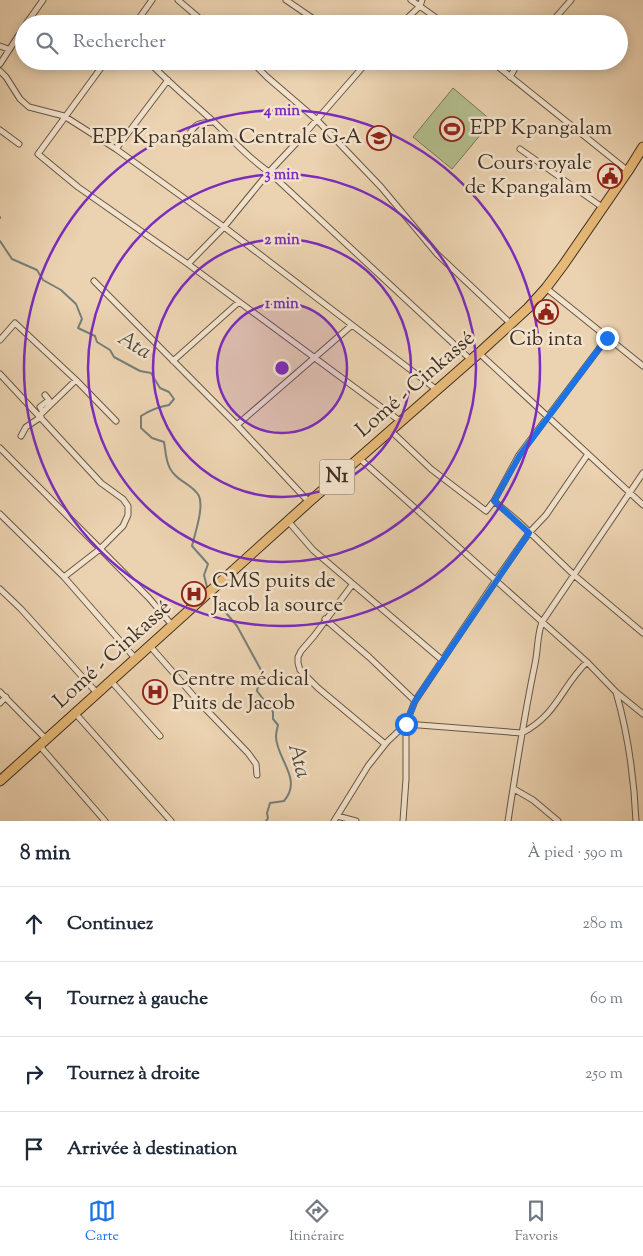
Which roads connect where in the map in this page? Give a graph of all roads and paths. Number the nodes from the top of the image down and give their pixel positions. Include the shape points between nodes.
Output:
1 (43, 0) edge
2 (152, 0) edge
3 (178, 0) edge
4 (286, 0) edge
5 (412, 0) edge
6 (422, 0) edge
7 (571, 0) edge
8 (420, 6) junction
9 (32, 15) edge
10 (141, 15) edge
11 (196, 15) edge
12 (308, 15) edge
13 (410, 15) edge
14 (432, 15) edge
15 (558, 15) edge
16 (15, 39) edge
17 (0, 46) edge
18 (8, 49) junction
19 (0, 64) edge
20 (99, 70) edge
21 (157, 70) edge
22 (259, 70) edge
23 (360, 70) edge
24 (501, 70) edge
25 (514, 70) edge
26 (0, 71) edge
27 (510, 77) junction
28 (168, 80) junction
29 (64, 116) junction
30 (317, 120) junction
31 (213, 122) junction
32 (0, 130) edge
33 (188, 136) dead end
34 (19, 144) dead end
35 (643, 147) edge
36 (116, 149) junction
37 (520, 149) dead end
38 (628, 171) junction
39 (269, 172) junction
40 (602, 207) junction
41 (224, 227) junction
42 (188, 264) junction
43 (94, 281) dead end
44 (546, 288) junction
45 (239, 302) junction
46 (511, 324) junction
47 (352, 325) junction
48 (607, 338) junction
49 (0, 340) edge
50 (479, 353) junction
51 (315, 357) junction
52 (471, 360) junction
53 (173, 361) junction
54 (643, 366) edge
55 (0, 374) edge
56 (76, 380) junction
57 (437, 390) junction
58 (45, 395) dead end
59 (41, 415) junction
60 (548, 418) junction
61 (116, 421) dead end
62 (400, 421) junction
63 (237, 425) junction
64 (390, 430) junction
65 (21, 436) dead end
66 (0, 448) edge
67 (588, 454) junction
68 (359, 458) junction
69 (643, 473) edge
70 (630, 492) junction
71 (494, 501) junction
72 (309, 502) junction
73 (643, 505) edge
74 (0, 514) edge
75 (288, 521) junction
76 (529, 533) junction
77 (100, 549) junction
78 (574, 575) junction
79 (64, 578) junction
80 (496, 580) junction
81 (352, 585) junction
82 (0, 589) edge
83 (325, 619) junction
84 (542, 622) junction
85 (172, 625) junction
86 (643, 632) edge
87 (150, 646) junction
88 (136, 658) junction
89 (442, 660) junction
90 (587, 662) junction
91 (111, 681) junction
92 (0, 692) edge
93 (616, 692) junction
94 (97, 693) junction
95 (6, 698) junction
96 (415, 701) junction
97 (0, 703) edge
98 (75, 713) junction
99 (643, 714) edge
100 (406, 724) junction
101 (522, 733) junction
102 (160, 736) dead end
103 (43, 742) junction
104 (385, 744) junction
105 (257, 775) dead end
106 (0, 781) edge
107 (514, 790) junction
108 (336, 818) edge
109 (105, 821) edge
110 (172, 821) edge
111 (356, 821) edge
112 (404, 821) edge
113 (508, 821) edge
114 (558, 821) edge
115 (636, 821) edge

1 - 9 street
2 - 10 street
3 - 11 street
4 - 12 street
5 - 8 street
6 - 8 street
7 - 15 street
8 - 13 street
8 - 14 street
16 - 18 street
17 - 18 street
18 - 19 street
20 - 29 street
21 - 28 street
22 - 30 street
23 - 30 street
24 - 27 street
25 - 27 street
26 - 29 street via 29,107
27 - 38 street
28 - 31 street
28 - 36 street
29 - 36 street
29 - 42 street via 38,154 78,187
30 - 39 street
30 - 46 street via 381,187 438,254
31 - 33 street via 197,124
31 - 39 street
32 - 34 street
35 - 38 highway, Lomé - Cinkassé / N1
36 - 41 street
37 - 40 street
38 - 40 highway, Lomé - Cinkassé / N1
39 - 41 street
39 - 52 street
40 - 44 highway, Lomé - Cinkassé / N1
41 - 42 street
41 - 47 street
42 - 45 street
43 - 53 street
44 - 46 highway, Lomé - Cinkassé / N1
44 - 48 street
45 - 51 street
45 - 53 street
46 - 50 highway, Lomé - Cinkassé / N1
47 - 51 street
47 - 57 street
48 - 54 street
48 - 60 street
49 - 56 street via 15,323
50 - 52 highway, Lomé - Cinkassé / N1
50 - 60 street
51 - 62 street
51 - 63 street
52 - 57 highway, Lomé - Cinkassé / N1
53 - 63 street
55 - 59 street
56 - 59 street
56 - 61 street
57 - 62 highway, Lomé - Cinkassé / N1
58 - 59 street via 49,400 40,408
59 - 65 street via 26,427
59 - 77 street via 101,483 128,506 123,526
60 - 67 street
60 - 71 street via 520,455
62 - 64 highway, Lomé - Cinkassé / N1
63 - 72 street
64 - 68 highway, Lomé - Cinkassé / N1
64 - 71 street via 431,469 486,512
66 - 77 street
67 - 70 street
67 - 76 street via 546,515
68 - 72 highway, Lomé - Cinkassé / N1
68 - 80 street
69 - 70 street
70 - 73 street
70 - 78 street
71 - 76 street
72 - 75 highway, Lomé - Cinkassé / N1
74 - 79 street
75 - 81 street via 313,550
75 - 85 highway, Lomé - Cinkassé / N1
76 - 78 street
76 - 80 street
77 - 79 street
77 - 85 street
78 - 84 street
78 - 86 street
79 - 88 street
80 - 84 street
80 - 89 street
81 - 83 street
81 - 89 street
82 - 94 street
83 - 96 street
83 - 104 street via 301,650 298,657 300,670
84 - 90 street
84 - 101 street
85 - 87 highway, Lomé - Cinkassé / N1
87 - 88 highway, Lomé - Cinkassé / N1
87 - 105 street via 248,753 256,764
88 - 91 highway, Lomé - Cinkassé / N1
89 - 96 street
90 - 93 street
90 - 101 street via 552,711
91 - 94 highway, Lomé - Cinkassé / N1
91 - 102 street
92 - 95 street
93 - 99 street
93 - 115 street via 628,740
94 - 98 highway, Lomé - Cinkassé / N1
95 - 97 street
95 - 103 street
96 - 100 street
98 - 103 highway, Lomé - Cinkassé / N1
98 - 110 street
100 - 101 street
100 - 104 street
100 - 112 street
101 - 107 street
103 - 106 highway, Lomé - Cinkassé / N1
103 - 109 street
104 - 108 street
107 - 113 street
107 - 114 street
108 - 111 street

